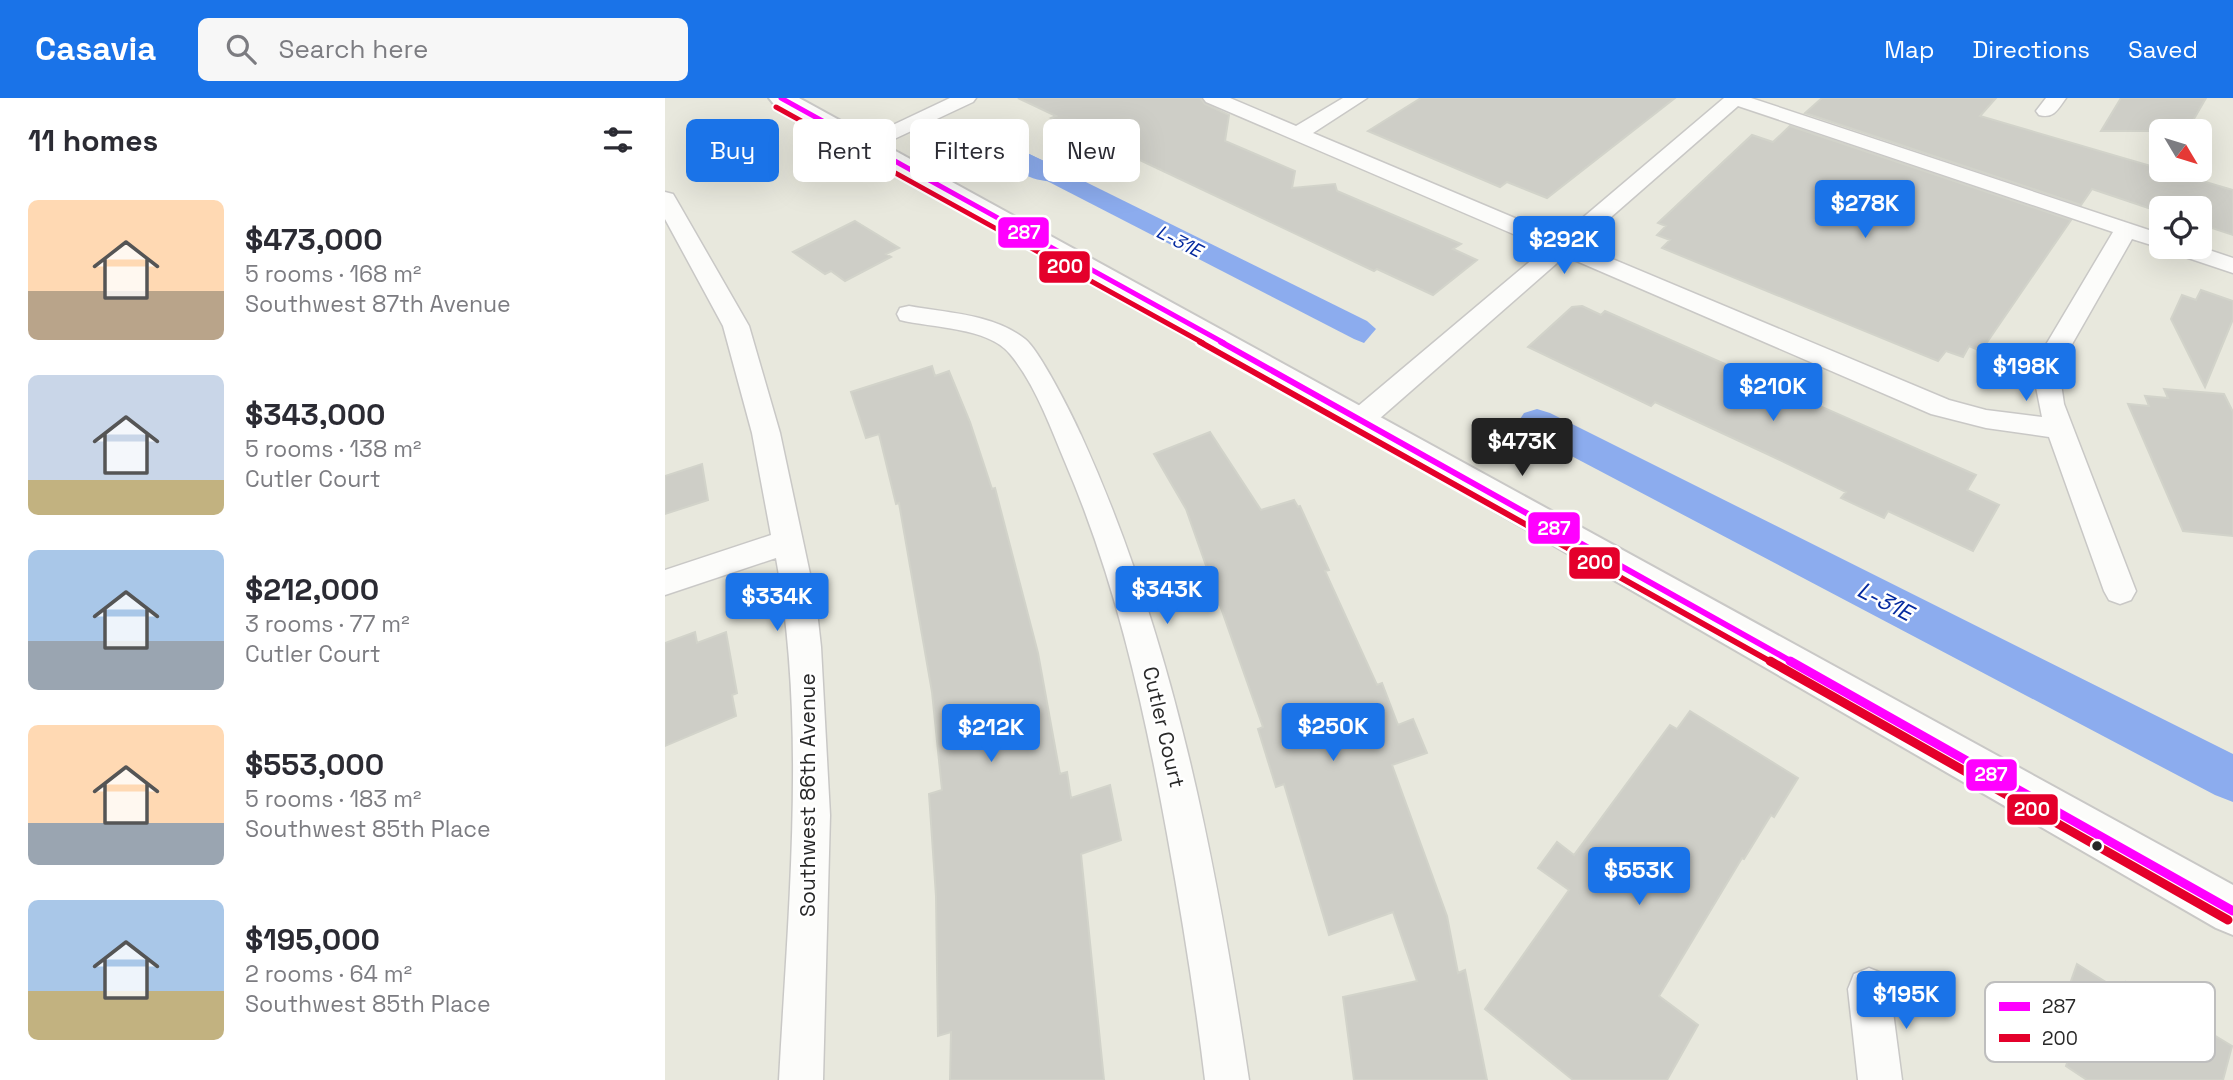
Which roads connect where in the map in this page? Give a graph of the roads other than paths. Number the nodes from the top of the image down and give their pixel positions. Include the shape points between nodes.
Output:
1 (781, 98) edge
2 (932, 98) edge
3 (966, 98) edge
4 (1213, 98) edge
5 (1357, 98) edge
6 (1735, 99) edge
7 (820, 119) edge
8 (895, 119) edge
9 (896, 125) edge
10 (1297, 134) junction
11 (896, 161) edge
12 (665, 199) edge
13 (2126, 229) junction
14 (2149, 237) edge
15 (1564, 247) junction
16 (2212, 259) edge
17 (2233, 266) edge
18 (909, 314) dead end
19 (1361, 419) junction
20 (2060, 429) junction
21 (789, 541) junction
22 (665, 583) edge
23 (2120, 591) dead end
24 (2233, 911) edge
25 (1869, 989) dead end
26 (800, 1080) edge
27 (1227, 1080) edge
28 (1880, 1080) edge

1 - 7 street
2 - 8 street
3 - 9 street
4 - 10 street
5 - 10 street
6 - 13 street
6 - 15 street
10 - 15 street
11 - 19 street
12 - 21 street, Southwest 86th Avenue via 736,327 767,433
13 - 14 street
13 - 20 street via 2054,353 2047,386
15 - 19 street
15 - 20 street via 1941,407 1986,419
16 - 17 street
18 - 27 street, Cutler Court via 984,327 1018,346 1054,405 1090,486 1132,603 1164,720 1212,971
19 - 24 street
20 - 23 street
21 - 22 street
21 - 26 street, Southwest 86th Avenue via 805,646 811,815
25 - 28 street

